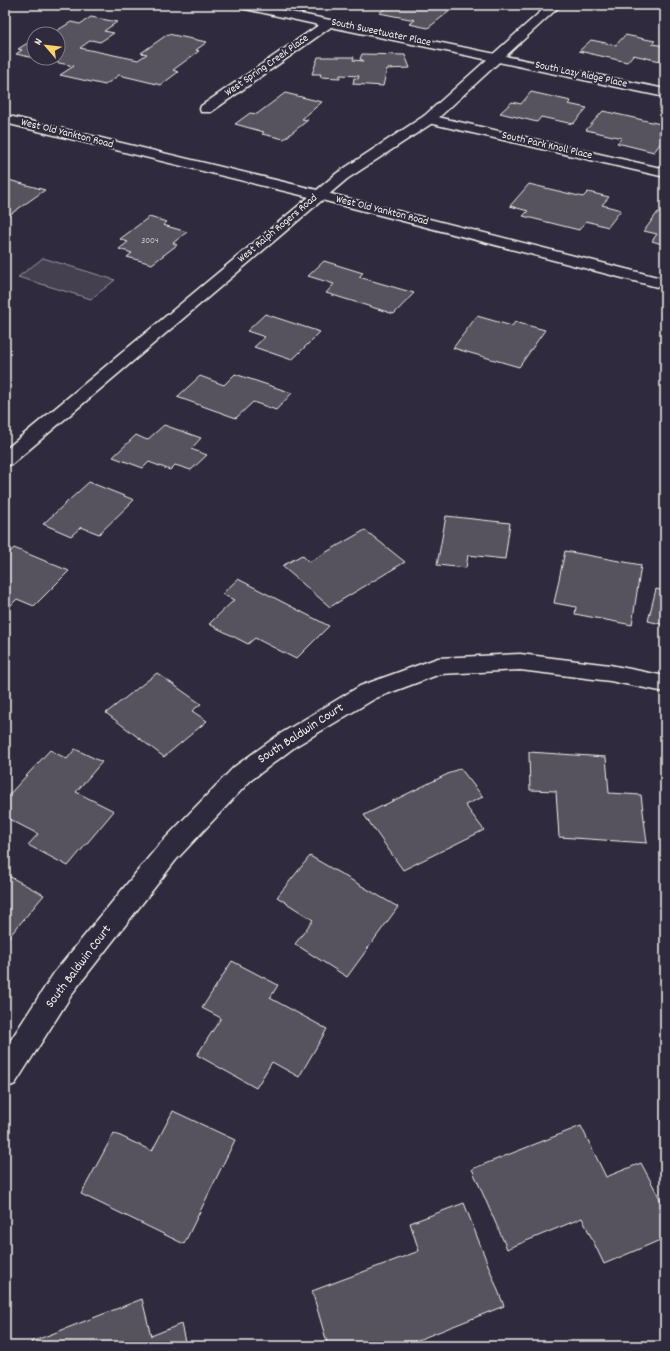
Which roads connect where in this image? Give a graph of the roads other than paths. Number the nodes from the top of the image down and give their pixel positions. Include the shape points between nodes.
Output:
1 (241, 5) edge
2 (555, 5) edge
3 (329, 23) junction
4 (497, 57) junction
5 (665, 93) edge
6 (206, 109) dead end
7 (5, 119) edge
8 (429, 119) junction
9 (665, 172) edge
10 (319, 195) junction
11 (665, 284) edge
12 (5, 460) edge
13 (665, 684) edge
14 (5, 1074) edge

1 - 3 street, South Sweetwater Place
2 - 4 street, West Ralph Rogers Road
3 - 4 street, South Sweetwater Place
3 - 6 street, West Spring Creek Place
4 - 5 street, South Lazy Ridge Place
4 - 8 street, West Ralph Rogers Road
7 - 10 street, West Old Yankton Road
8 - 9 street, South Park Knoll Place
8 - 10 street, West Ralph Rogers Road via 342,176
10 - 11 street, West Old Yankton Road
10 - 12 street, West Ralph Rogers Road
13 - 14 street, South Baldwin Court via 610,673 520,662 438,666 368,692 288,740 242,774 167,853 64,982

